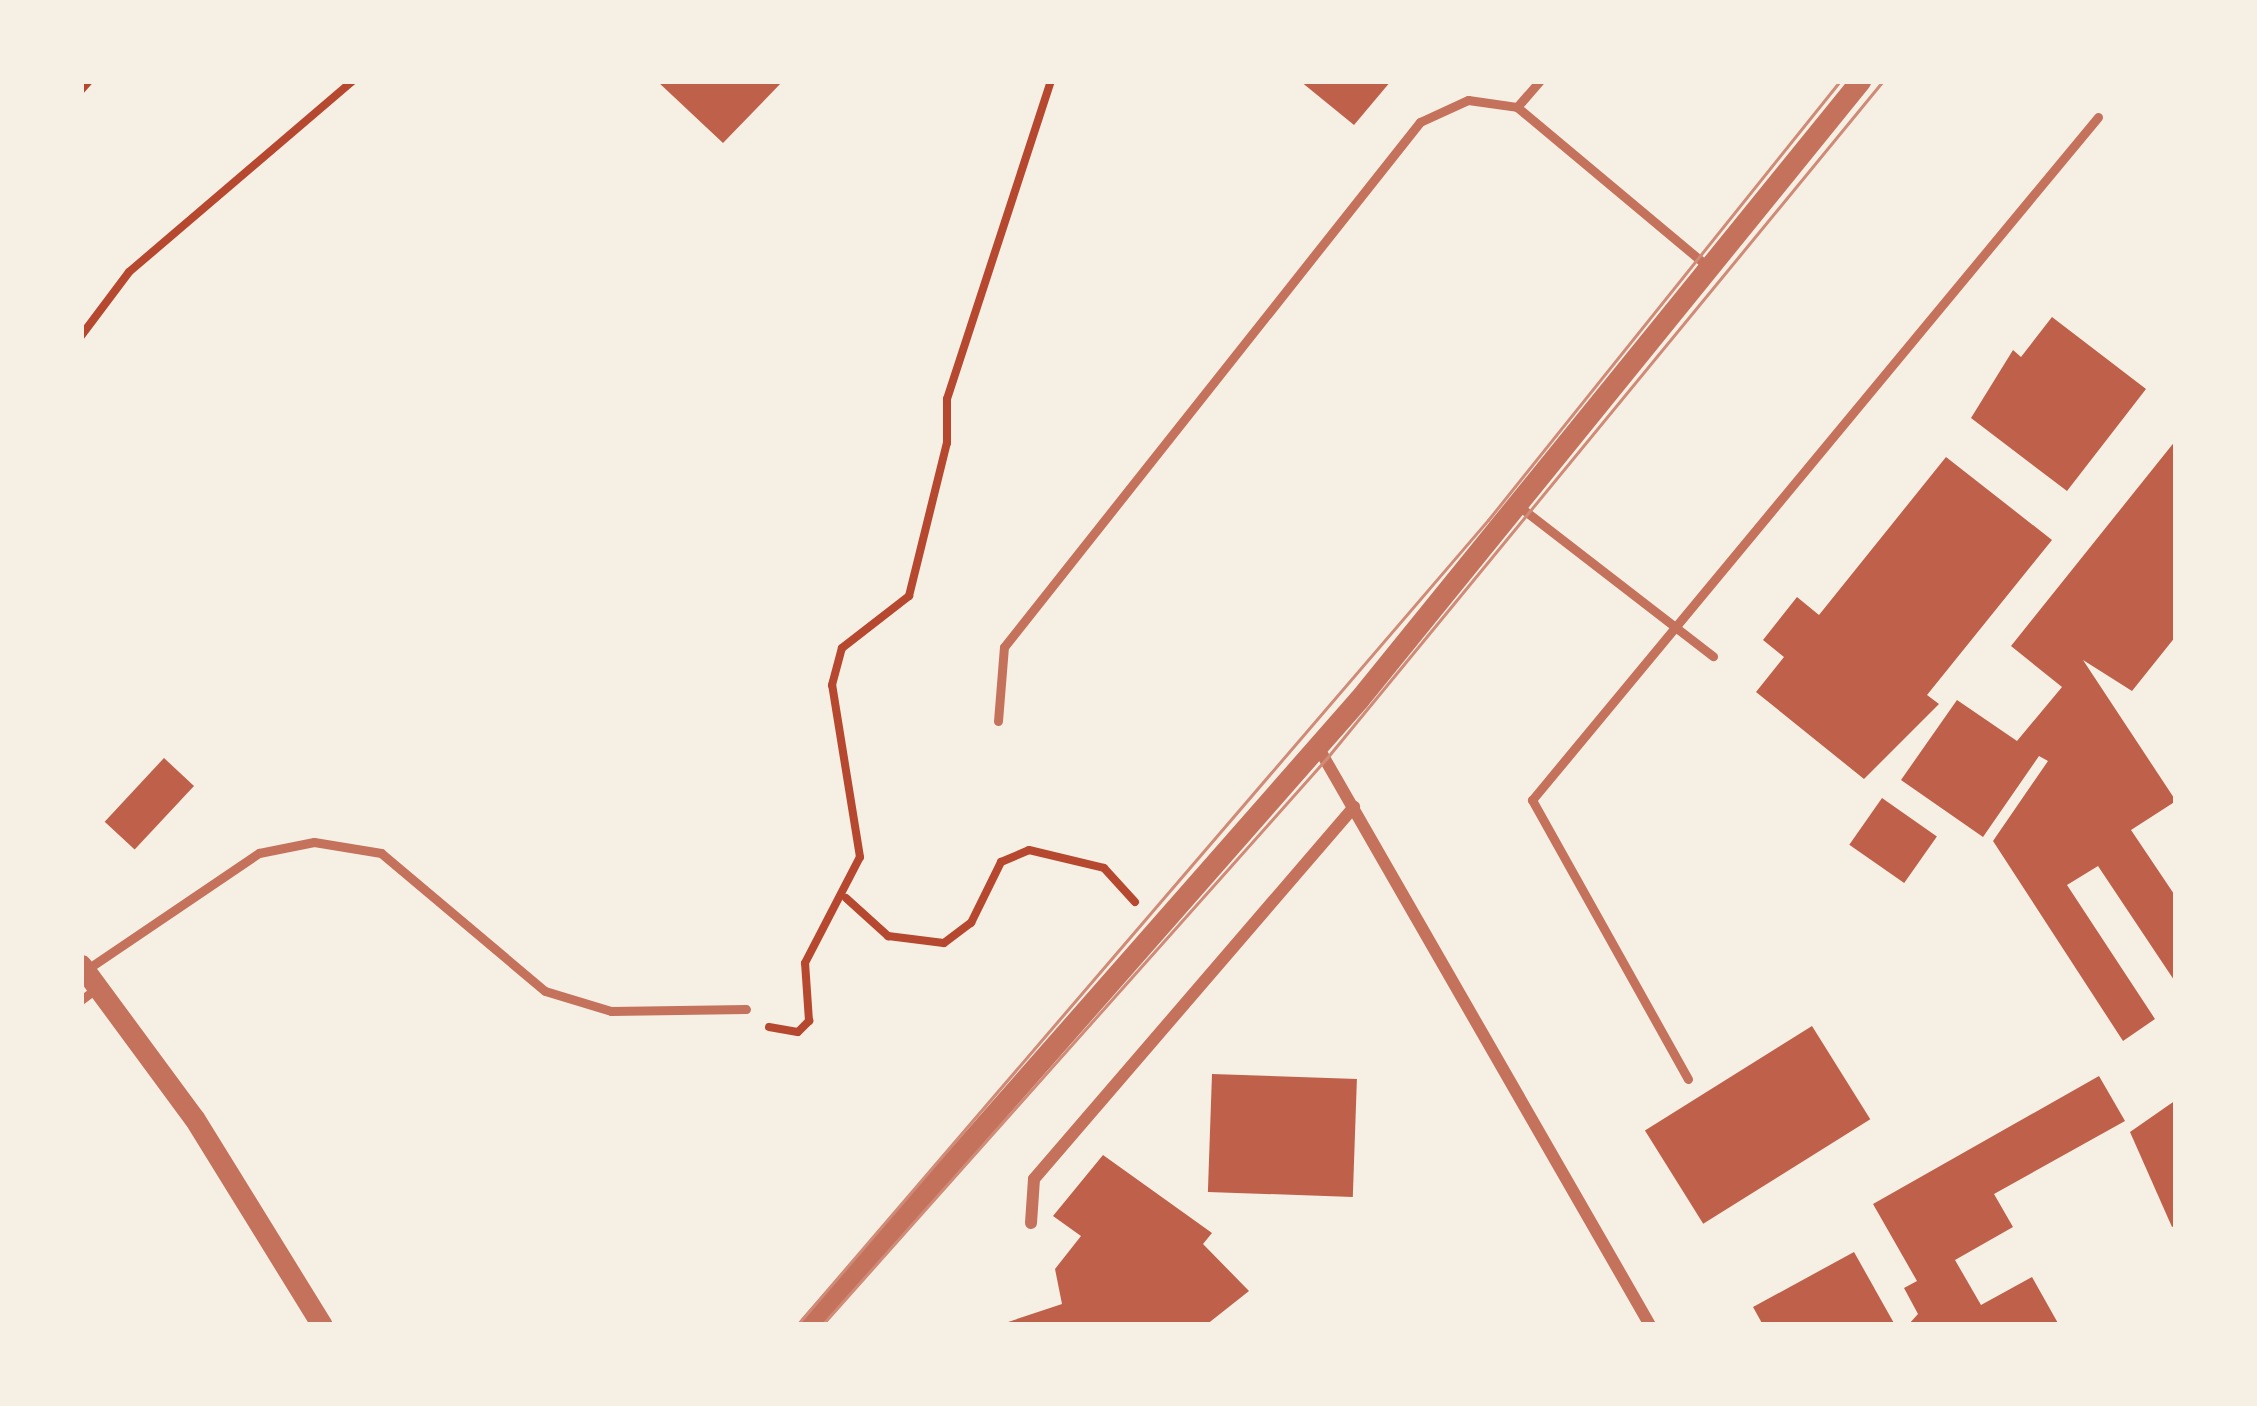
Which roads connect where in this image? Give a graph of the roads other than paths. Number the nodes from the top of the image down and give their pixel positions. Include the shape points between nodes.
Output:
1 (1540, 81) edge
2 (1860, 81) edge
3 (1517, 107) junction
4 (2098, 116) dead end
5 (1710, 269) junction
6 (1520, 507) junction
7 (1671, 624) junction
8 (1713, 656) dead end
9 (998, 721) dead end
10 (1318, 747) junction
11 (1354, 807) junction
12 (87, 980) edge
13 (746, 1009) dead end
14 (1688, 1079) dead end
15 (1031, 1223) dead end
16 (322, 1325) edge
17 (809, 1325) edge
18 (1650, 1325) edge

1 - 3 lane
2 - 5 street
3 - 5 lane
3 - 9 lane via 1468,100 1420,122 1004,647
4 - 7 lane
5 - 6 street
6 - 7 lane
6 - 10 street
7 - 8 lane
7 - 14 lane via 1532,800
10 - 11 street
10 - 17 street
11 - 15 street via 1034,1179
11 - 18 street
12 - 13 lane via 260,853 314,842 381,853 545,991 611,1011
12 - 16 street

